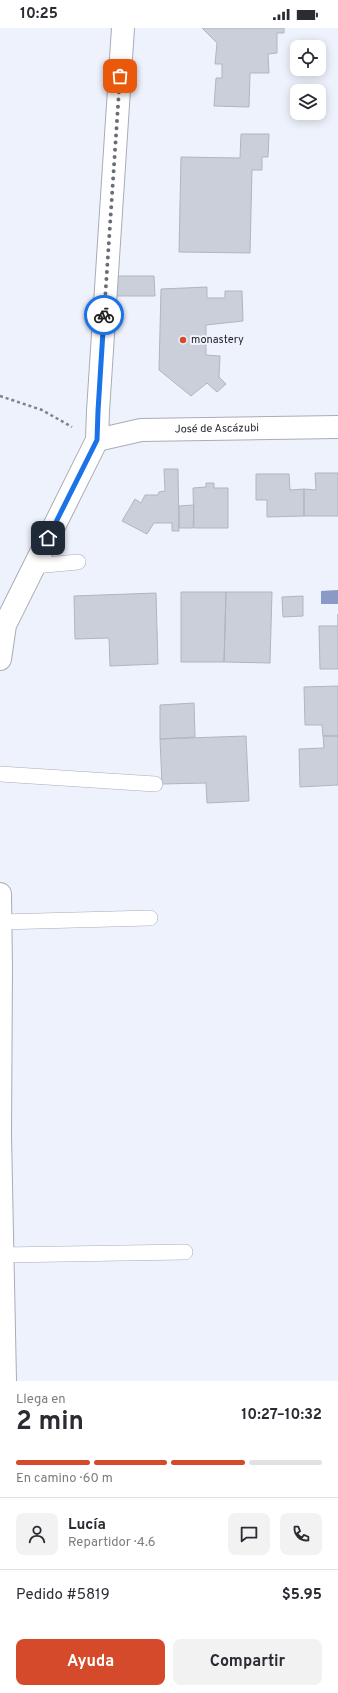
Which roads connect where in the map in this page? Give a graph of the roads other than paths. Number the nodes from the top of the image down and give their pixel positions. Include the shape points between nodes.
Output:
1 (123, 28) edge
2 (338, 427) edge
3 (97, 440) junction
4 (78, 562) dead end
5 (34, 566) junction
6 (0, 659) edge
7 (0, 774) edge
8 (155, 784) dead end
9 (0, 894) edge
10 (150, 918) dead end
11 (0, 922) edge
12 (1, 966) edge
13 (0, 1136) edge
14 (185, 1252) dead end
15 (2, 1255) junction
16 (5, 1381) edge

1 - 3 street
2 - 3 street, José de Ascázubi via 141,430
3 - 5 street
4 - 5 lane
5 - 6 street via 5,625
7 - 8 lane
9 - 11 street
10 - 11 lane
11 - 12 street
12 - 13 street
13 - 15 street
14 - 15 lane
15 - 16 street

